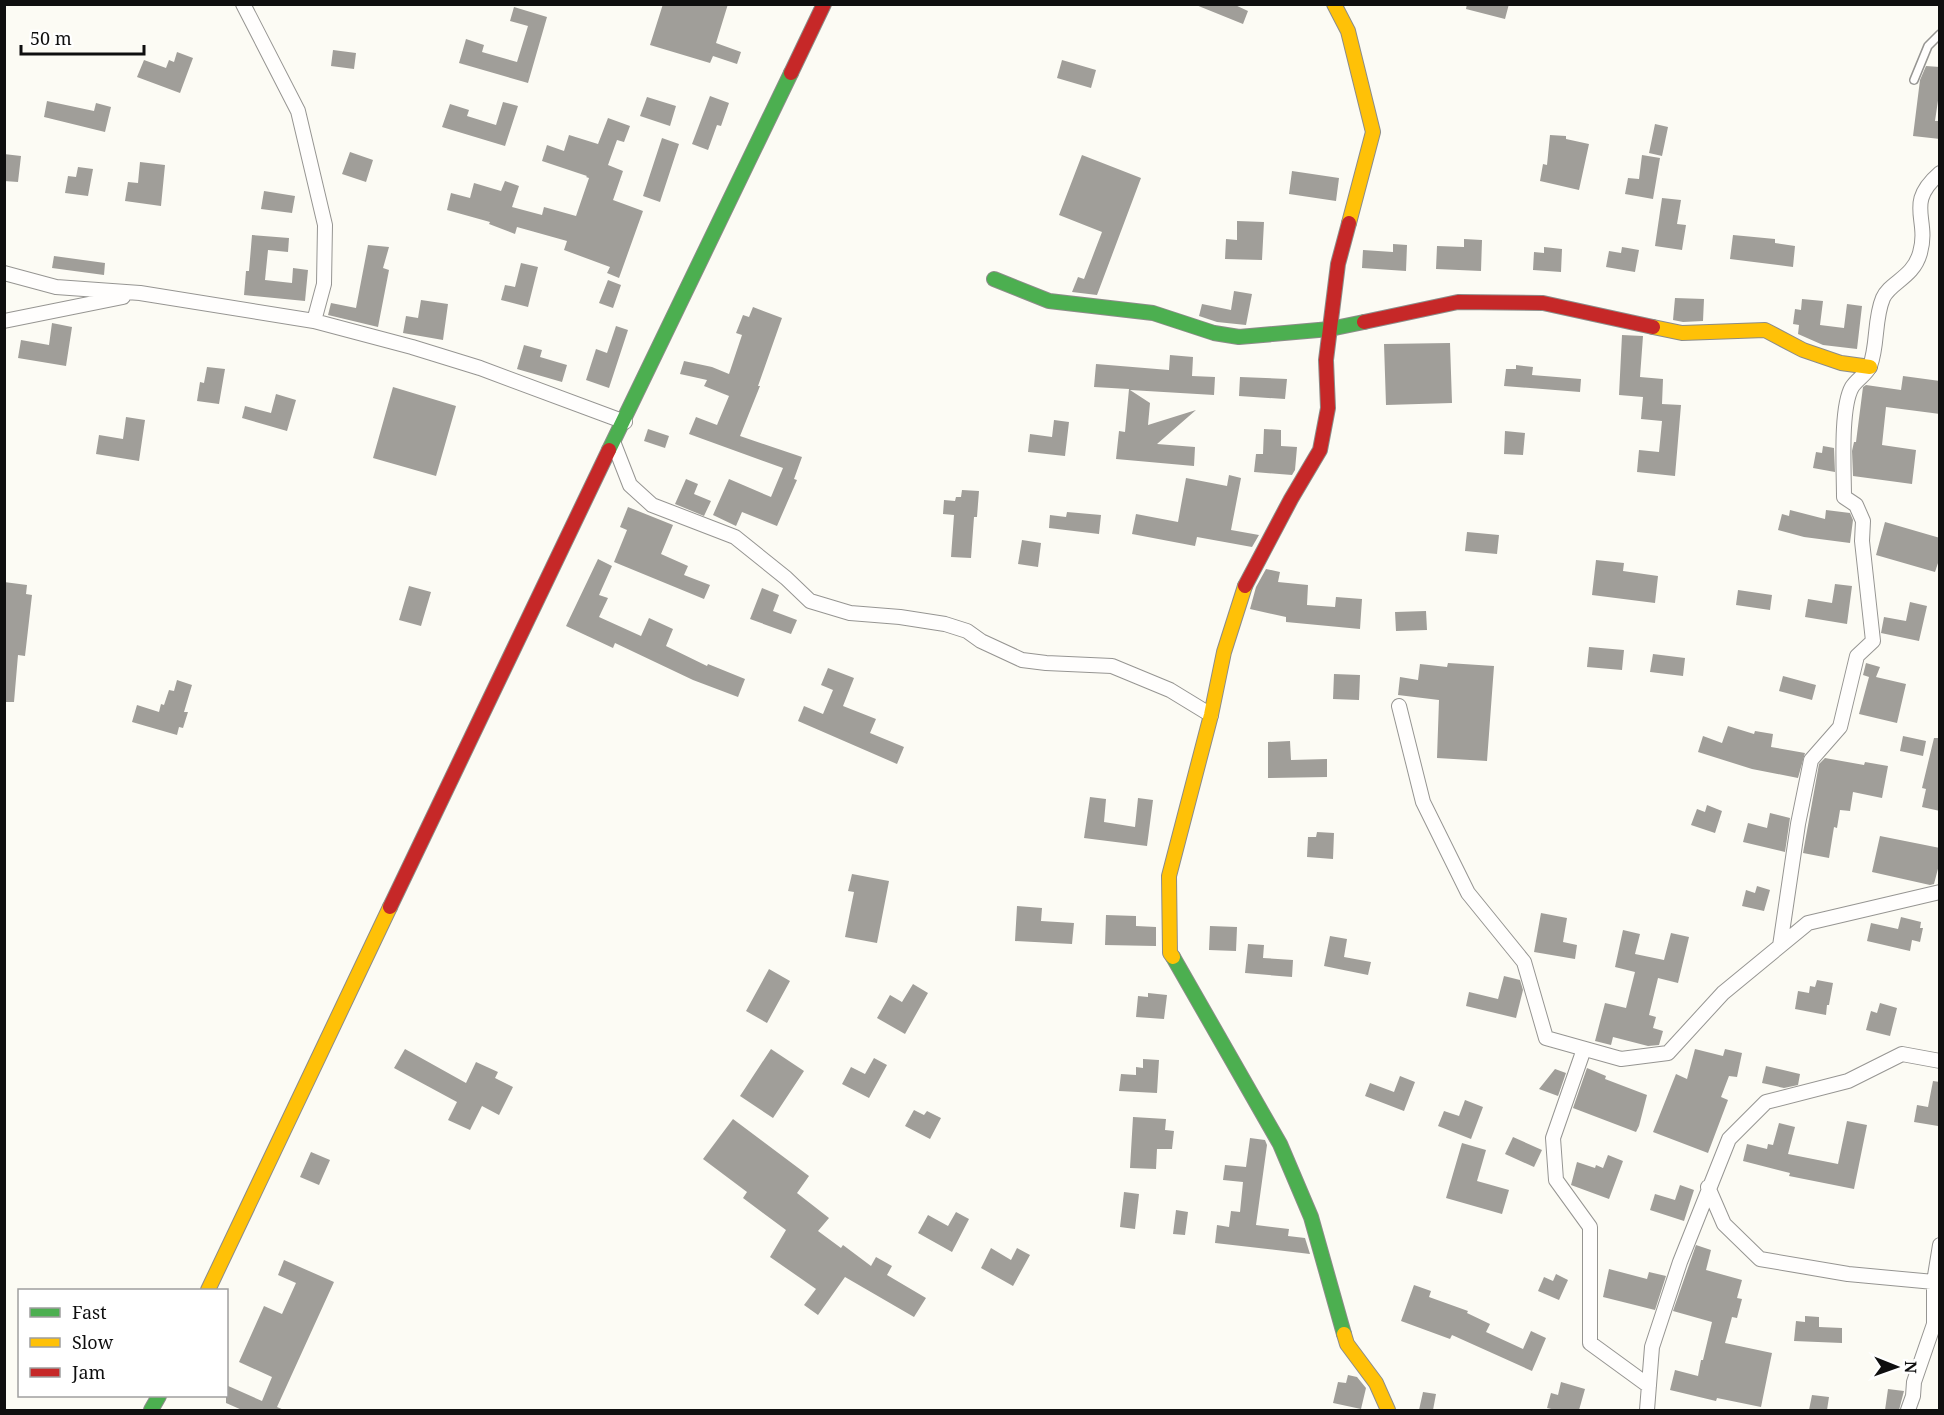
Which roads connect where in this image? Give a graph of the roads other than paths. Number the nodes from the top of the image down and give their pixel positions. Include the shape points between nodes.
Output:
1 (243, 4) edge
2 (824, 4) edge
3 (1334, 4) edge
4 (1940, 34) edge
5 (1914, 80) dead end
6 (1940, 173) edge
7 (4, 273) edge
8 (994, 279) dead end
9 (140, 293) junction
10 (4, 321) edge
11 (314, 321) junction
12 (1330, 329) junction
13 (1870, 367) junction
14 (625, 422) junction
15 (614, 444) junction
16 (1399, 706) dead end
17 (1211, 715) junction
18 (1940, 892) edge
19 (1780, 946) junction
20 (1584, 1049) junction
21 (1940, 1061) edge
22 (1708, 1187) junction
23 (1940, 1245) edge
24 (1934, 1282) junction
25 (208, 1289) edge
26 (1937, 1323) edge
27 (1649, 1386) junction
28 (1388, 1410) edge
29 (1647, 1410) edge
30 (1908, 1410) edge

1 - 11 street via 298,111 325,225 324,284
2 - 14 street
3 - 12 street via 1348,31 1373,132 1338,264
4 - 5 lane via 1928,46
6 - 13 street via 1926,184 1919,207 1923,234 1920,253 1911,271 1883,298
7 - 9 street via 56,287
8 - 12 street via 1049,301 1153,313 1239,337
9 - 10 street
9 - 11 street
11 - 14 street via 480,368
12 - 13 street via 1458,302 1543,303 1682,333 1766,330 1803,350 1841,363
12 - 17 street via 1326,360 1328,408 1320,450 1246,583 1224,651
13 - 19 street via 1852,387 1846,407 1844,497 1856,505 1863,521 1873,641 1857,656 1840,727 1811,760
14 - 15 street
15 - 17 street via 630,485 651,505 735,537 810,601 850,613 945,624 1022,660 1112,666 1170,690
15 - 25 street
16 - 20 street via 1423,802 1468,893 1524,962 1546,1038
17 - 28 street via 1169,876 1170,953 1280,1144 1311,1216 1347,1344 1376,1383
18 - 19 street via 1808,923
19 - 20 street via 1723,993 1668,1053 1621,1059
20 - 27 street via 1553,1138 1556,1180 1590,1227 1590,1343
21 - 22 street via 1902,1054 1848,1081 1766,1102 1728,1139
22 - 24 street via 1724,1224 1760,1259 1848,1274
22 - 27 street via 1652,1347
23 - 24 street
24 - 26 street
26 - 30 street via 1914,1382
27 - 29 street

